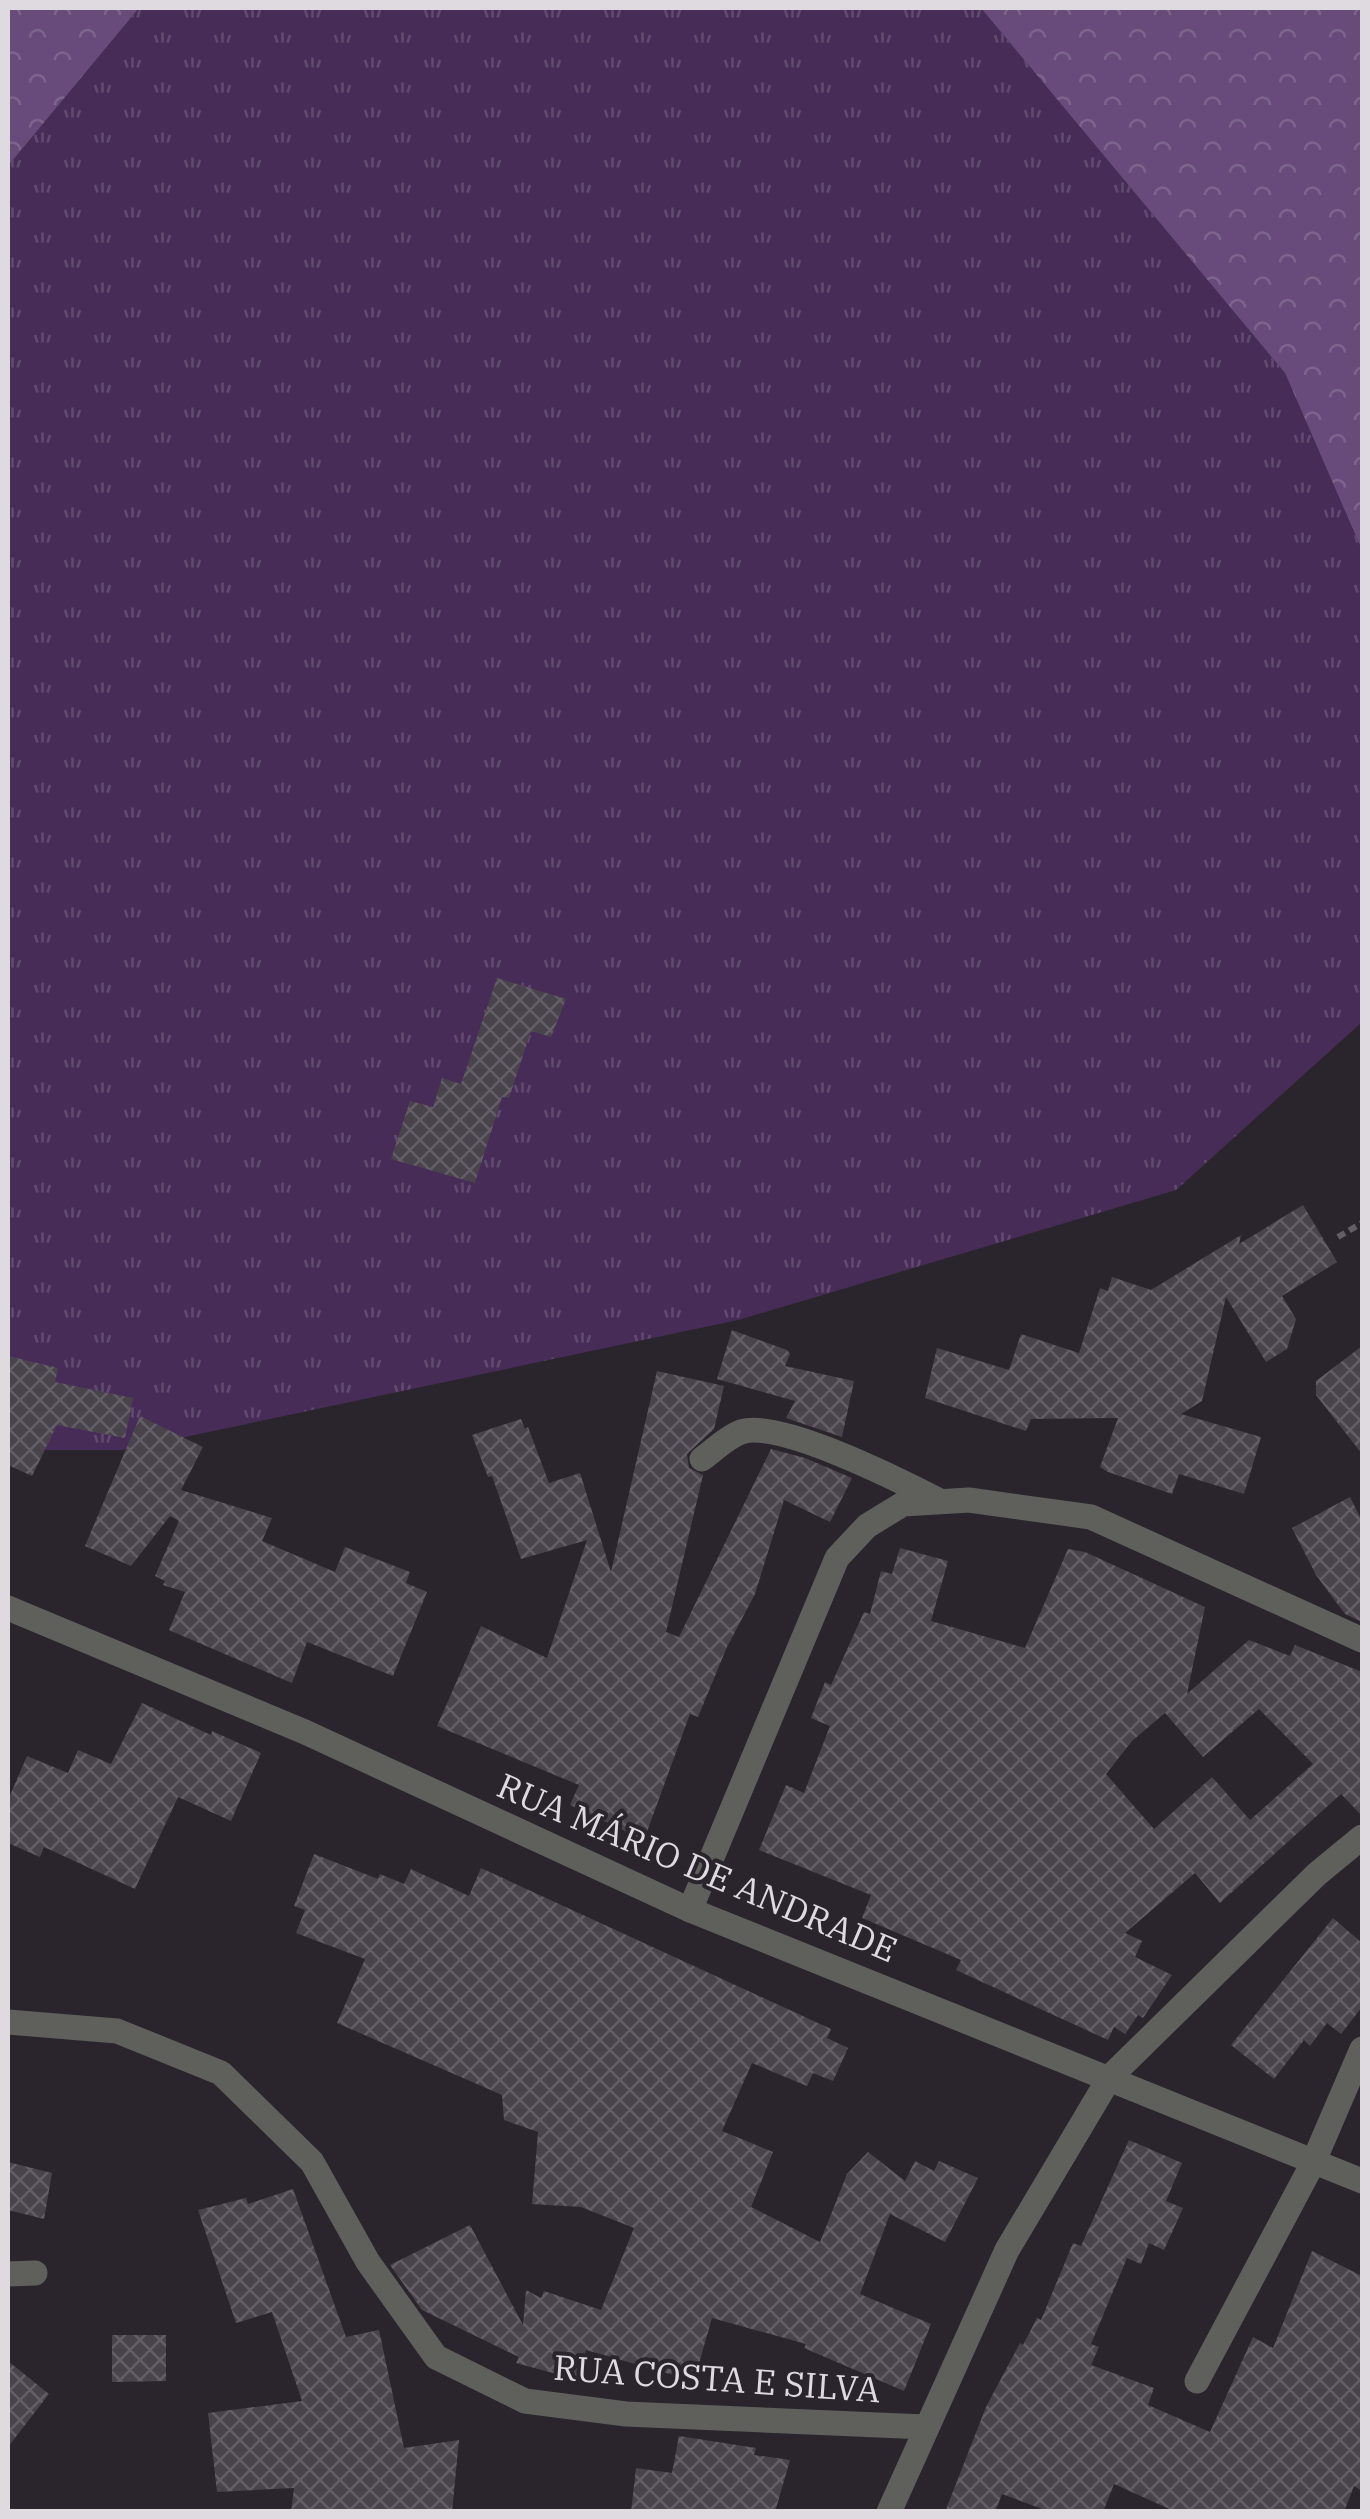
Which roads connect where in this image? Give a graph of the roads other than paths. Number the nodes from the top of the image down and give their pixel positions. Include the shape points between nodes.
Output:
1 (702, 1459) dead end
2 (940, 1501) junction
3 (8, 1608) edge
4 (1362, 1640) edge
5 (1362, 1837) edge
6 (690, 1910) junction
7 (8, 2022) edge
8 (1362, 2049) edge
9 (1110, 2077) junction
10 (1313, 2162) junction
11 (1362, 2182) edge
12 (35, 2272) dead end
13 (8, 2274) edge
14 (1196, 2380) dead end
15 (924, 2427) junction
16 (889, 2512) edge

1 - 2 street via 741,1432 770,1429 869,1464
2 - 4 street via 1090,1517
2 - 6 street via 903,1504 867,1526 836,1558
3 - 6 street, RUA MÁRIO DE ANDRADE via 305,1732
5 - 9 street
6 - 9 street, RUA MÁRIO DE ANDRADE
7 - 15 street, RUA COSTA E SILVA via 118,2031 221,2073 312,2162 368,2262 436,2357 525,2401 626,2414
8 - 10 street
9 - 10 street, RUA MÁRIO DE ANDRADE
9 - 15 street via 1007,2250
10 - 11 street, RUA MÁRIO DE ANDRADE
10 - 14 street
12 - 13 street
15 - 16 street

